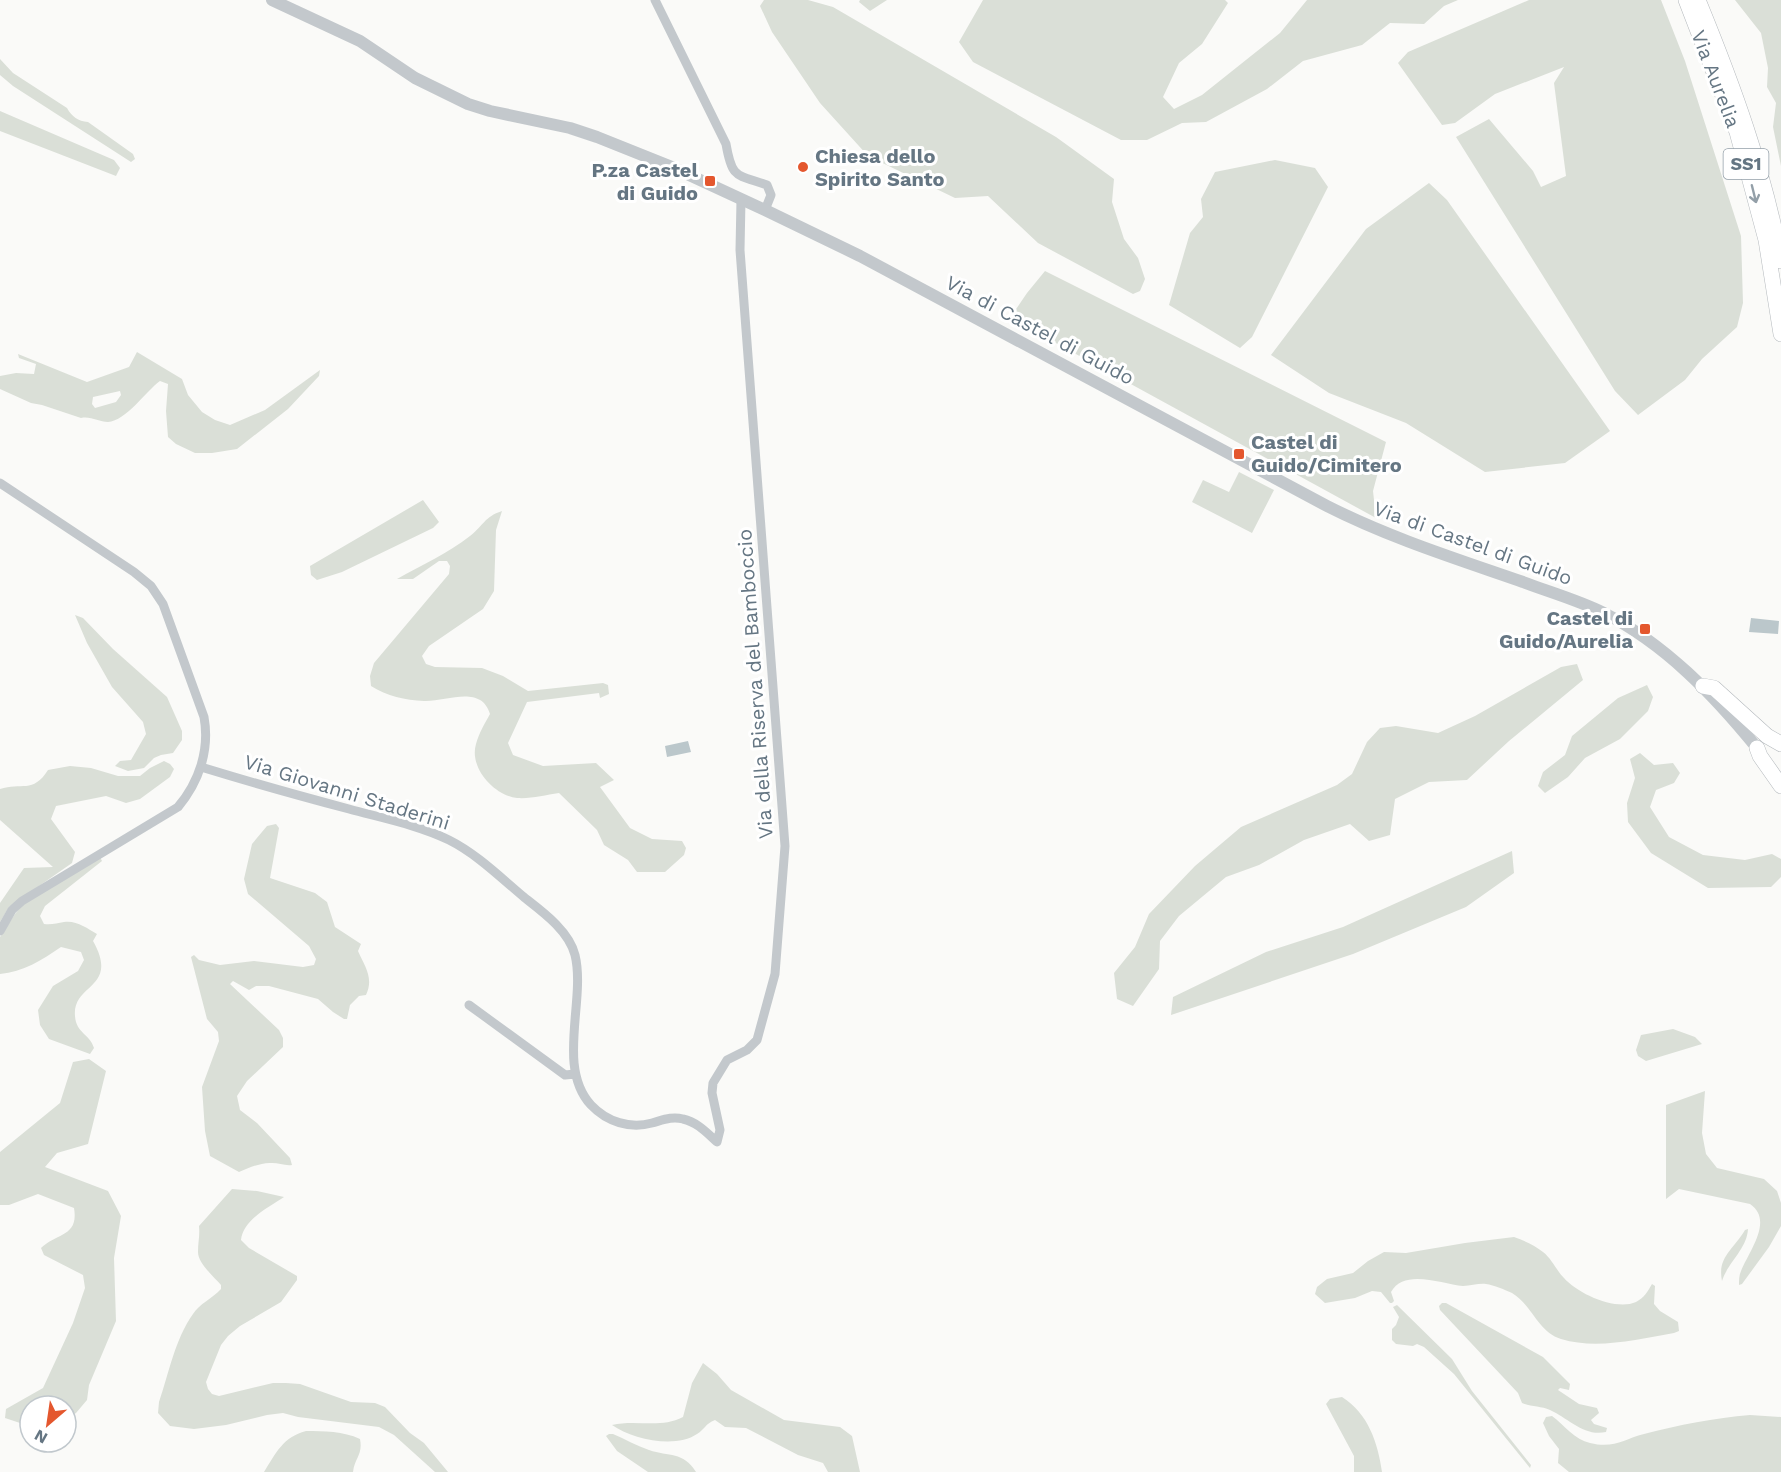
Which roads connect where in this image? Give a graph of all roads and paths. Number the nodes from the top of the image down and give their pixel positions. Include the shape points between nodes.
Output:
1 (272, 0) edge
2 (656, 0) edge
3 (1686, 0) edge
4 (1698, 0) edge
5 (741, 200) junction
6 (765, 210) junction
7 (1781, 261) edge
8 (1781, 334) edge
9 (0, 483) edge
10 (1703, 686) junction
11 (1781, 744) edge
12 (1757, 748) junction
13 (201, 767) junction
14 (1781, 777) edge
15 (1781, 786) edge
16 (0, 931) edge
17 (469, 1005) dead end
18 (575, 1074) junction
19 (717, 1142) joint

1 - 5 street, Via di Castel di Guido via 354,38 415,78 468,104 597,137
2 - 6 street via 726,144 730,167 738,176 767,185 771,195
3 -> 8 highway, Via Aurelia / SS1 via 1737,132 1766,240
4 - 7 highway, Via Aurelia / SS1 via 1746,125 1764,182
5 - 6 street, Via di Castel di Guido
5 - 19 street, Via della Riserva del Bamboccio via 740,250 785,846 775,974 757,1040 727,1060 713,1083 720,1130
6 - 10 street, Via di Castel di Guido via 860,256 1335,510 1404,540 1604,613 1673,659
9 - 13 street via 139,575 156,592 204,717 206,742
10 - 11 highway via 1714,688
10 - 12 street, Via di Castel di Guido
12 - 14 highway
12 - 15 highway
13 - 16 street via 178,807 24,899
13 - 18 street, Via Giovanni Staderini via 439,836 467,851 532,903 562,931 575,955
17 - 18 street via 565,1075
18 - 19 street, Via Giovanni Staderini via 585,1098 610,1120 639,1125 682,1119

